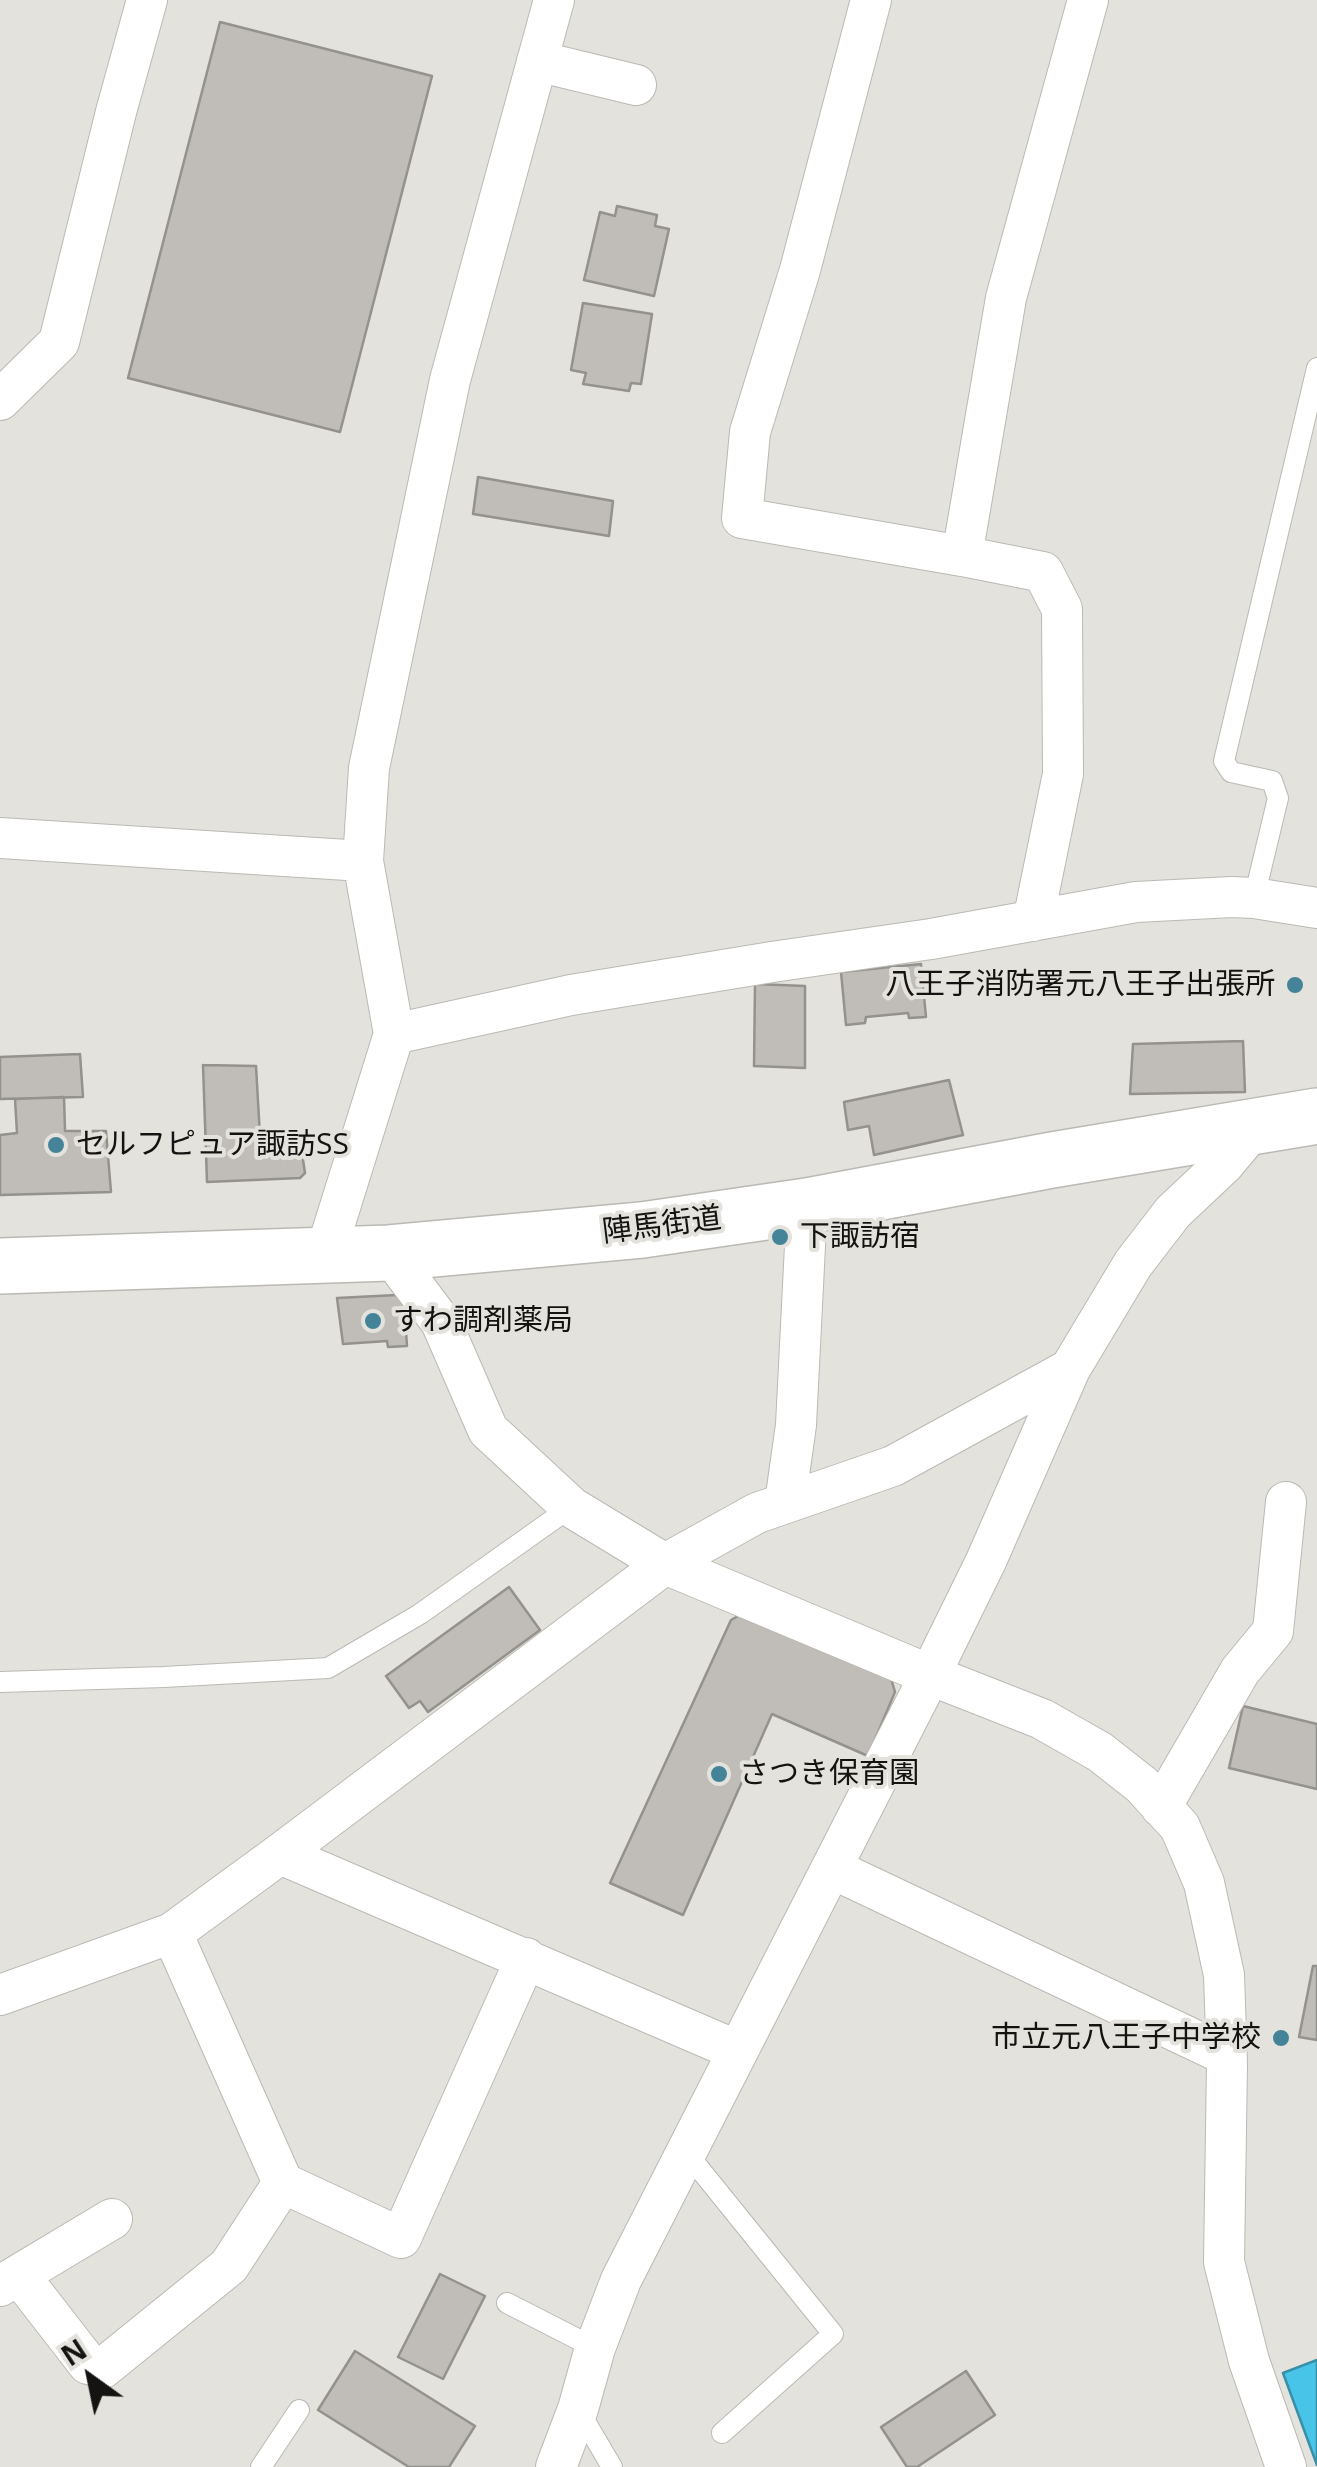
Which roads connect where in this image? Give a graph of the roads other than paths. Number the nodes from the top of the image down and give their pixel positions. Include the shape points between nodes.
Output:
1 (146, 0) edge
2 (554, 0) edge
3 (871, 0) edge
4 (1088, 0) edge
5 (537, 62) junction
6 (636, 84) dead end
7 (1317, 368) edge
8 (0, 400) edge
9 (962, 556) junction
10 (0, 838) edge
11 (364, 860) junction
12 (1254, 898) junction
13 (1317, 908) edge
14 (1033, 921) junction
15 (394, 1034) junction
16 (1317, 1116) edge
17 (1254, 1128) junction
18 (808, 1206) junction
19 (390, 1254) junction
20 (325, 1256) junction
21 (0, 1266) edge
22 (1070, 1368) junction
23 (1286, 1502) dead end
24 (785, 1503) junction
25 (571, 1508) junction
26 (665, 1564) junction
27 (930, 1675) junction
28 (0, 1682) edge
29 (1162, 1807) junction
30 (280, 1854) junction
31 (833, 1870) junction
32 (172, 1933) junction
33 (526, 1958) junction
34 (2, 1988) edge
35 (738, 2051) junction
36 (1226, 2055) junction
37 (686, 2152) junction
38 (284, 2183) junction
39 (112, 2219) dead end
40 (10, 2281) edge
41 (507, 2303) dead end
42 (595, 2348) junction
43 (578, 2409) junction
44 (300, 2410) dead end
45 (722, 2434) dead end
46 (261, 2467) edge
47 (556, 2467) edge
48 (612, 2467) edge
49 (1286, 2467) edge

1 - 8 street via 59,342
2 - 5 street
3 - 9 street via 750,432 742,518
4 - 9 street via 1006,298
5 - 6 street
5 - 11 street via 446,396 369,768
7 - 12 lane via 1224,761 1231,772 1272,781 1278,798
9 - 14 street via 1043,572 1062,609 1063,774
10 - 11 street
11 - 15 street
12 - 13 street
12 - 14 street via 1136,902
14 - 15 street via 571,994
15 - 20 street
16 - 17 main road, 陣馬街道
17 - 18 main road, 陣馬街道
17 - 22 street via 1133,1264
18 - 19 main road, 陣馬街道
18 - 24 street
19 - 20 main road, 陣馬街道
19 - 25 street via 441,1322 488,1430
20 - 21 main road, 陣馬街道
22 - 24 street via 893,1466
22 - 27 street
23 - 29 street via 1273,1631 1240,1671
24 - 26 street
25 - 26 street
25 - 28 lane via 420,1614 328,1668
26 - 27 street
26 - 30 street
27 - 29 street via 1086,1744
27 - 31 street
29 - 36 street via 1180,1828 1204,1883 1224,1975
30 - 32 street
30 - 33 street
31 - 35 street
31 - 36 street
32 - 34 street
32 - 38 street
33 - 35 street
33 - 38 street via 401,2238
35 - 37 street
36 - 49 street via 1224,2262 1248,2361
37 - 42 street via 621,2280
37 - 45 lane via 832,2334
38 - 40 street via 229,2266 103,2368 88,2364
39 - 40 street
41 - 42 lane
42 - 43 street
43 - 47 street
43 - 48 lane
44 - 46 lane

